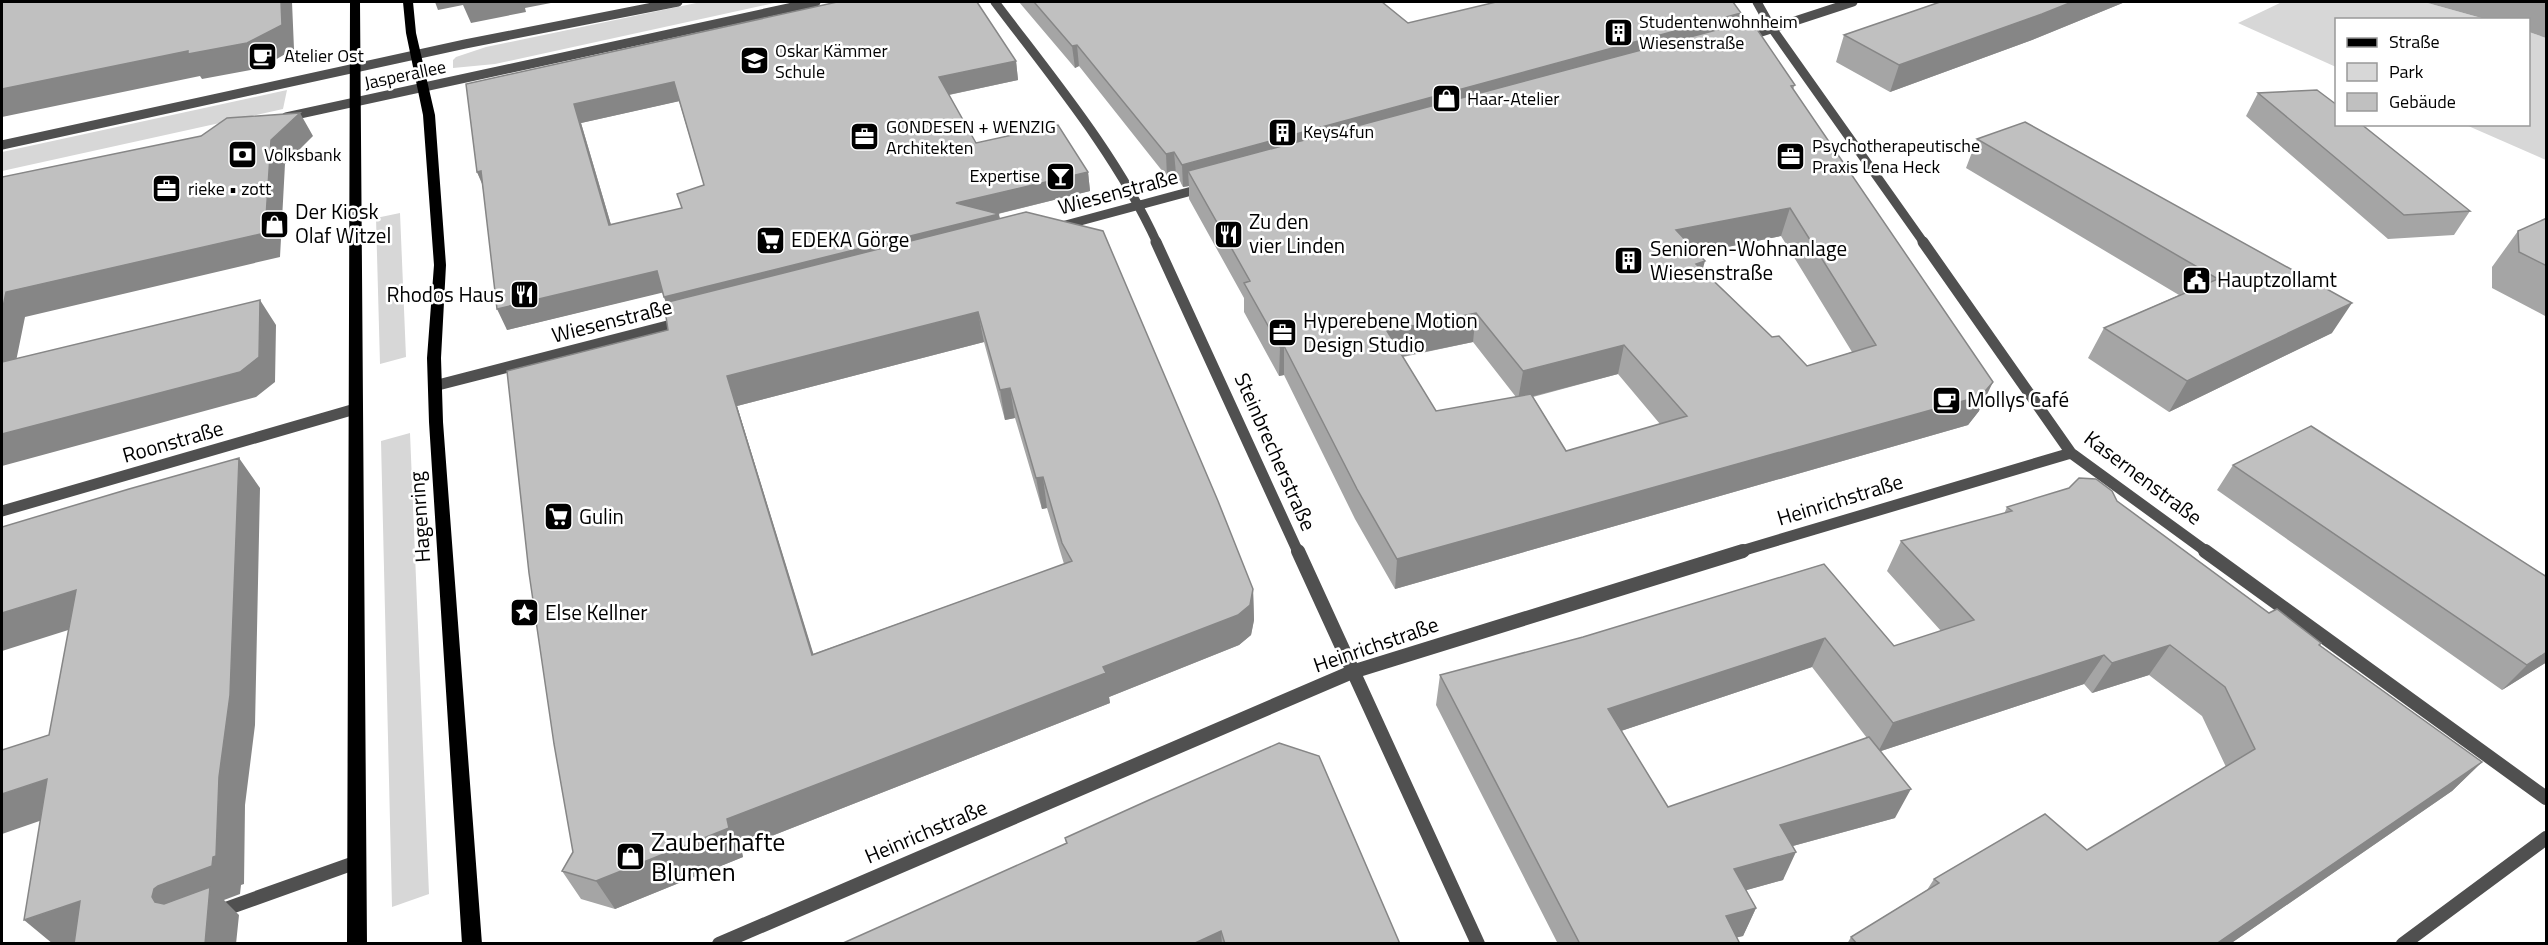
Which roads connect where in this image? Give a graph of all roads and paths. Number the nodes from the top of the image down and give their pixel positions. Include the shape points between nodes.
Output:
1 (355, 2) edge
2 (408, 2) edge
3 (678, 2) edge
4 (816, 2) edge
5 (995, 2) edge
6 (1757, 2) edge
7 (1853, 2) edge
8 (1771, 27) junction
9 (1735, 41) edge
10 (416, 55) junction
11 (355, 69) junction
12 (423, 88) junction
13 (354, 103) junction
14 (280, 119) edge
15 (2, 145) edge
16 (1216, 185) edge
17 (1140, 206) junction
18 (1042, 231) edge
19 (690, 320) edge
20 (434, 386) junction
21 (356, 409) junction
22 (2071, 453) junction
23 (2, 512) edge
24 (1352, 672) junction
25 (2547, 798) edge
26 (2547, 838) edge
27 (357, 862) junction
28 (202, 917) edge
29 (357, 944) edge
30 (472, 944) edge
31 (719, 944) edge
32 (1478, 944) edge
33 (2403, 944) edge

1 - 11 main road
2 - 10 main road, Hagenring
3 - 10 street, Jasperallee
4 - 12 street, Jasperallee
5 - 17 street, Steinbrecherstraße via 1089,127
6 - 8 street, Kasernenstraße
7 - 8 street
8 - 9 street
8 - 22 street, Kasernenstraße
10 - 11 street, Jasperallee
10 - 12 main road, Hagenring
11 - 13 main road
11 - 15 street, Jasperallee
12 - 13 street, Jasperallee
12 - 20 main road, Hagenring via 429,115 440,266
13 - 14 street, Jasperallee
13 - 21 main road
16 - 17 street, Wiesenstraße
17 - 18 street, Wiesenstraße
17 - 24 street, Steinbrecherstraße
19 - 20 street, Wiesenstraße
20 - 30 main road, Hagenring
21 - 23 street, Roonstraße
21 - 27 main road
22 - 24 street, Heinrichstraße
22 - 25 street, Kasernenstraße
24 - 31 street, Heinrichstraße
24 - 32 street, Steinbrecherstraße
26 - 33 street
27 - 28 street
27 - 29 main road

